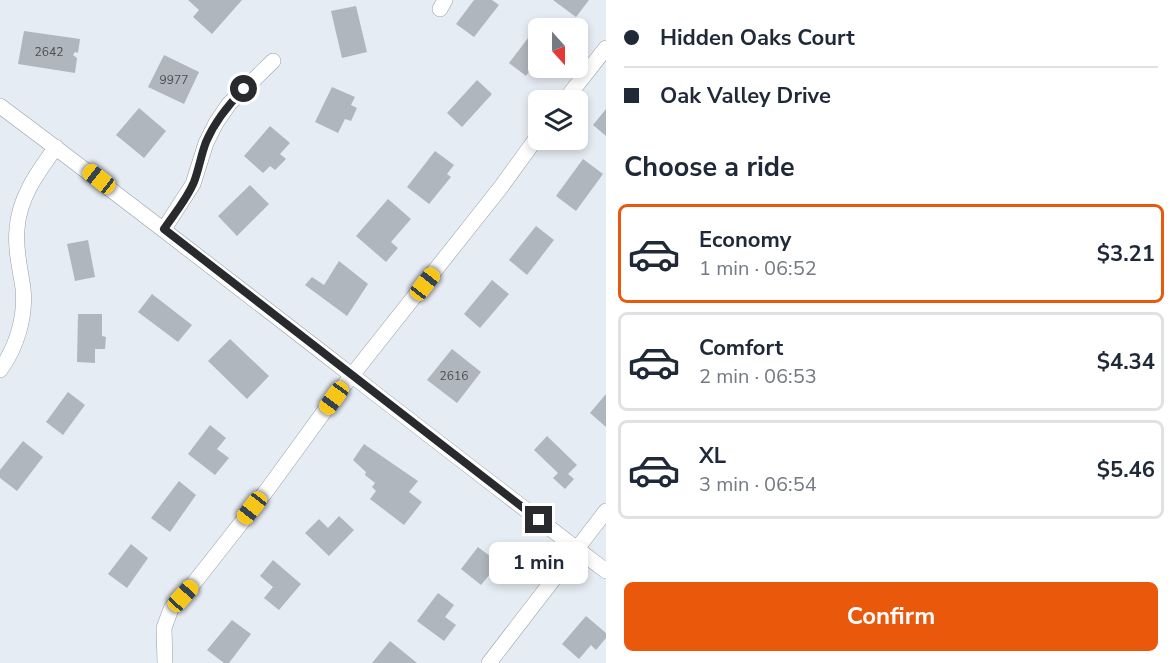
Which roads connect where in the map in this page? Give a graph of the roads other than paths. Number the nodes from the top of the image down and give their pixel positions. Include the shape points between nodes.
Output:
1 (606, 48) edge
2 (273, 61) dead end
3 (573, 90) edge
4 (0, 106) edge
5 (56, 147) junction
6 (528, 150) edge
7 (164, 229) junction
8 (0, 370) edge
9 (352, 376) junction
10 (606, 511) edge
11 (577, 549) junction
12 (606, 571) edge
13 (165, 663) edge
14 (489, 663) edge

1 - 3 street
2 - 7 street via 229,104 216,123 193,184
4 - 5 street
5 - 7 street
5 - 8 street via 20,207 16,249 23,290 21,327
6 - 9 street
7 - 9 street
9 - 11 street
9 - 13 street via 171,609 164,628
10 - 11 street
11 - 12 street
11 - 14 street

